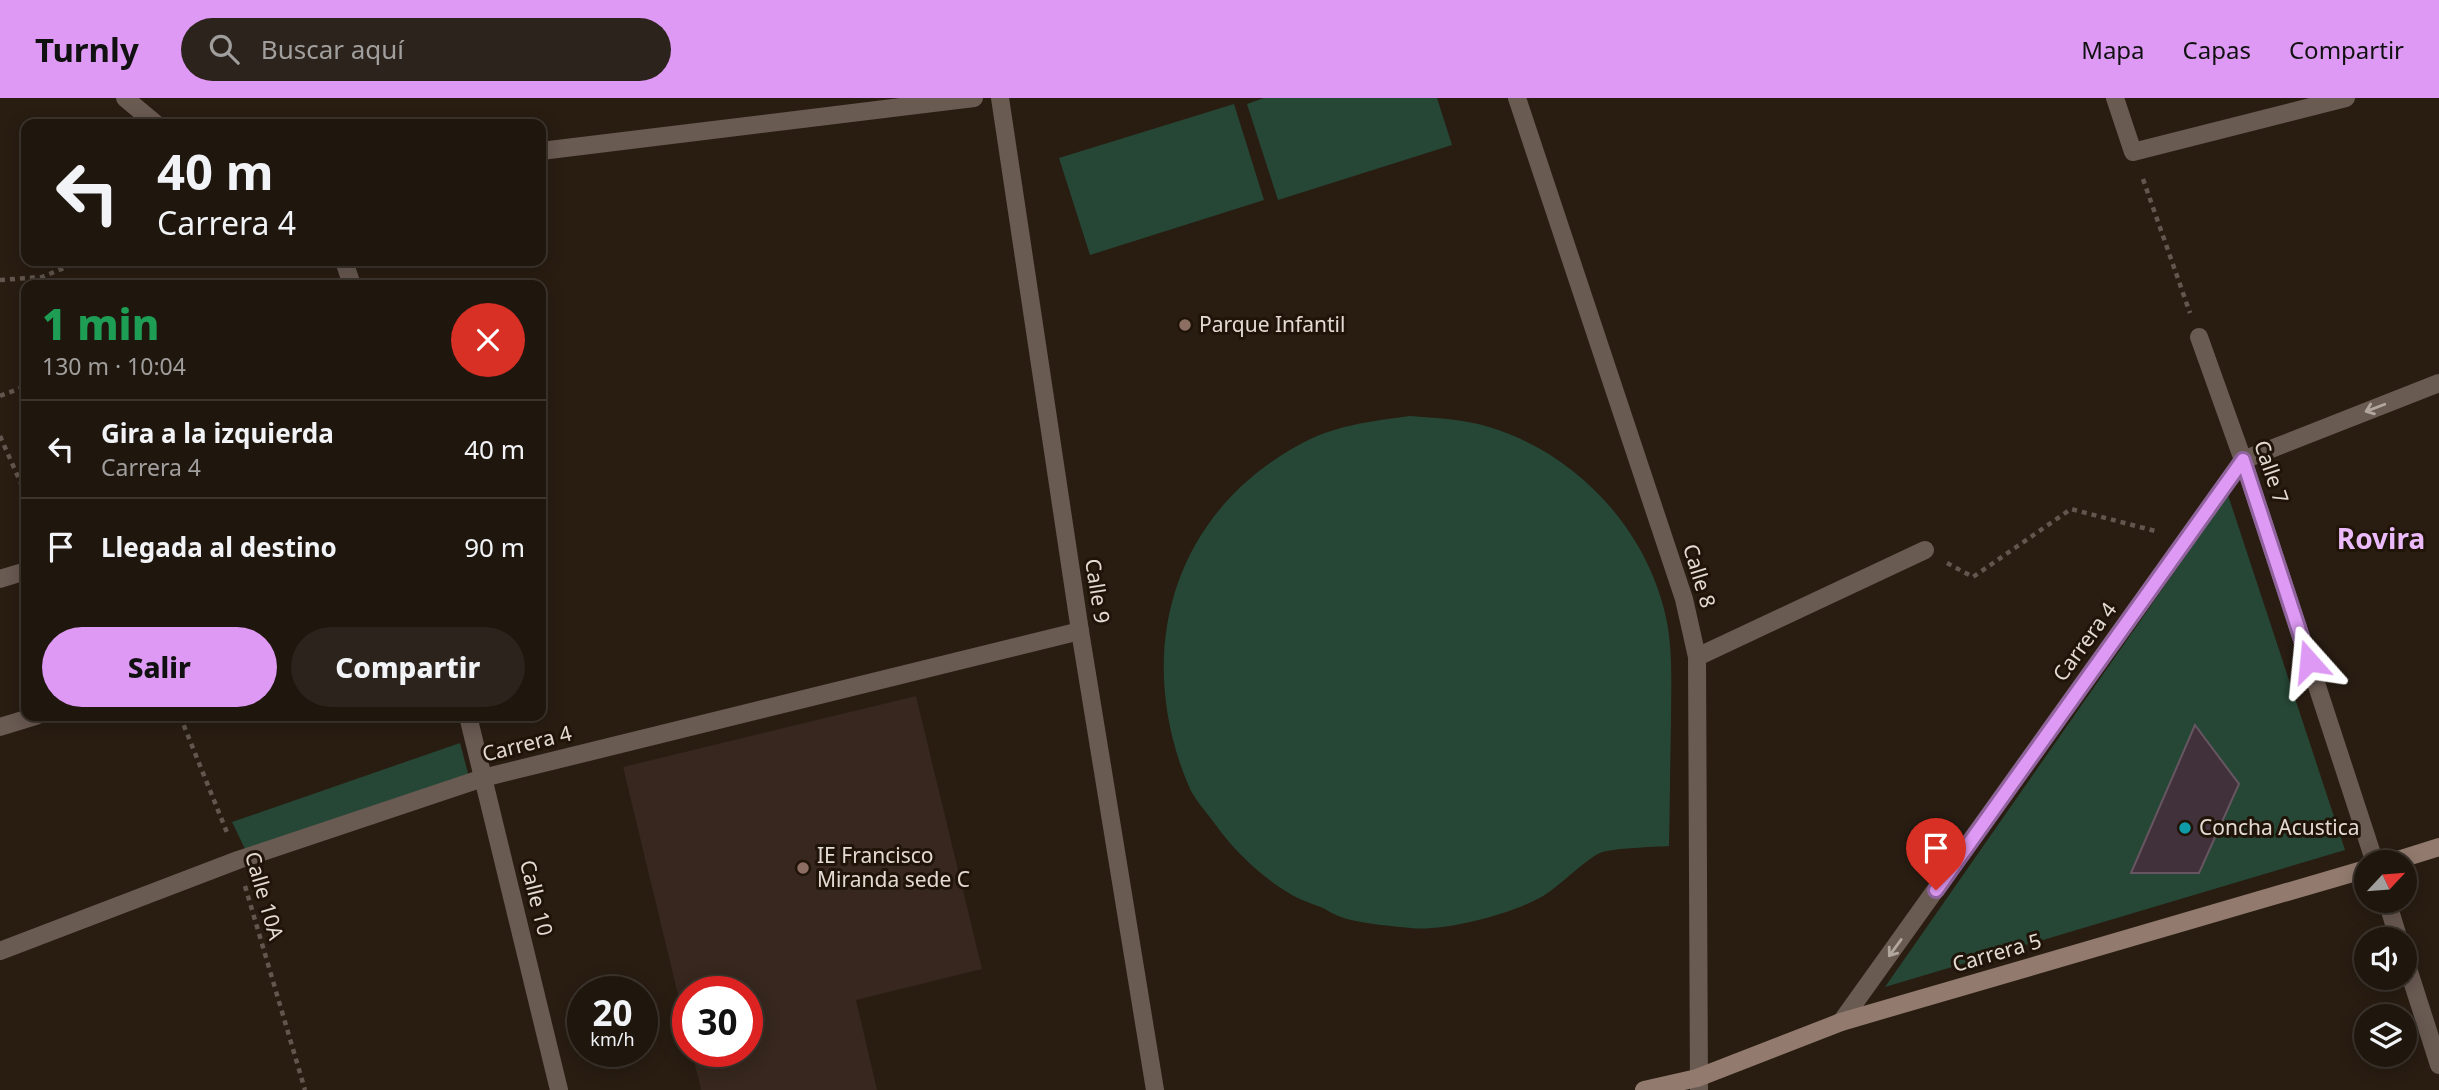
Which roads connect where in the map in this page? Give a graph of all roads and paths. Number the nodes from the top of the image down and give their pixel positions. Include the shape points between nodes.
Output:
1 (125, 98) edge
2 (974, 98) edge
3 (1000, 98) edge
4 (1517, 98) edge
5 (2115, 98) edge
6 (2347, 98) edge
7 (150, 119) edge
8 (546, 150) edge
9 (2133, 152) junction
10 (69, 266) edge
11 (0, 281) edge
12 (2199, 337) joint
13 (2439, 383) edge
14 (21, 388) edge
15 (0, 396) edge
16 (0, 436) edge
17 (2243, 460) junction
18 (21, 484) edge
19 (2187, 539) junction
20 (1925, 550) joint
21 (21, 572) edge
22 (0, 579) edge
23 (1080, 631) junction
24 (1697, 657) junction
25 (21, 721) edge
26 (182, 721) edge
27 (469, 721) edge
28 (0, 727) edge
29 (483, 778) junction
30 (2439, 847) edge
31 (2371, 850) edge
32 (2417, 854) edge
33 (238, 860) junction
34 (2354, 872) edge
35 (0, 951) edge
36 (2415, 990) edge
37 (1841, 1022) junction
38 (2439, 1065) edge
39 (1698, 1084) edge
40 (305, 1090) edge
41 (559, 1090) edge
42 (1155, 1090) edge
43 (1644, 1090) edge

1 - 7 street
2 - 8 street
3 - 23 street, Calle 9
4 - 24 street, Calle 8 via 1684,598
5 - 9 street
6 - 9 street
9 - 12 path
10 - 11 path via 42,277
12 - 17 street, Calle 7
13 -> 17 street
14 - 15 path
16 - 18 path
17 - 19 street, Carrera 4
17 - 31 street, Calle 7
19 - 20 path via 2071,509 1973,577
19 -> 37 street, Carrera 4
20 - 24 street
21 - 22 street
23 - 29 street, Carrera 4
23 - 42 street, Calle 9
24 - 39 street, Calle 8
25 - 28 street
26 - 33 path, Calle 10A
27 - 29 street, Calle 10
29 - 33 street, Carrera 4
29 - 41 street, Calle 10
30 - 32 street
33 - 35 street, Carrera 4
33 - 40 path, Calle 10A
34 - 37 street, Carrera 5
36 - 38 street
37 - 39 street, Carrera 5
39 - 43 street, Carrera 5

